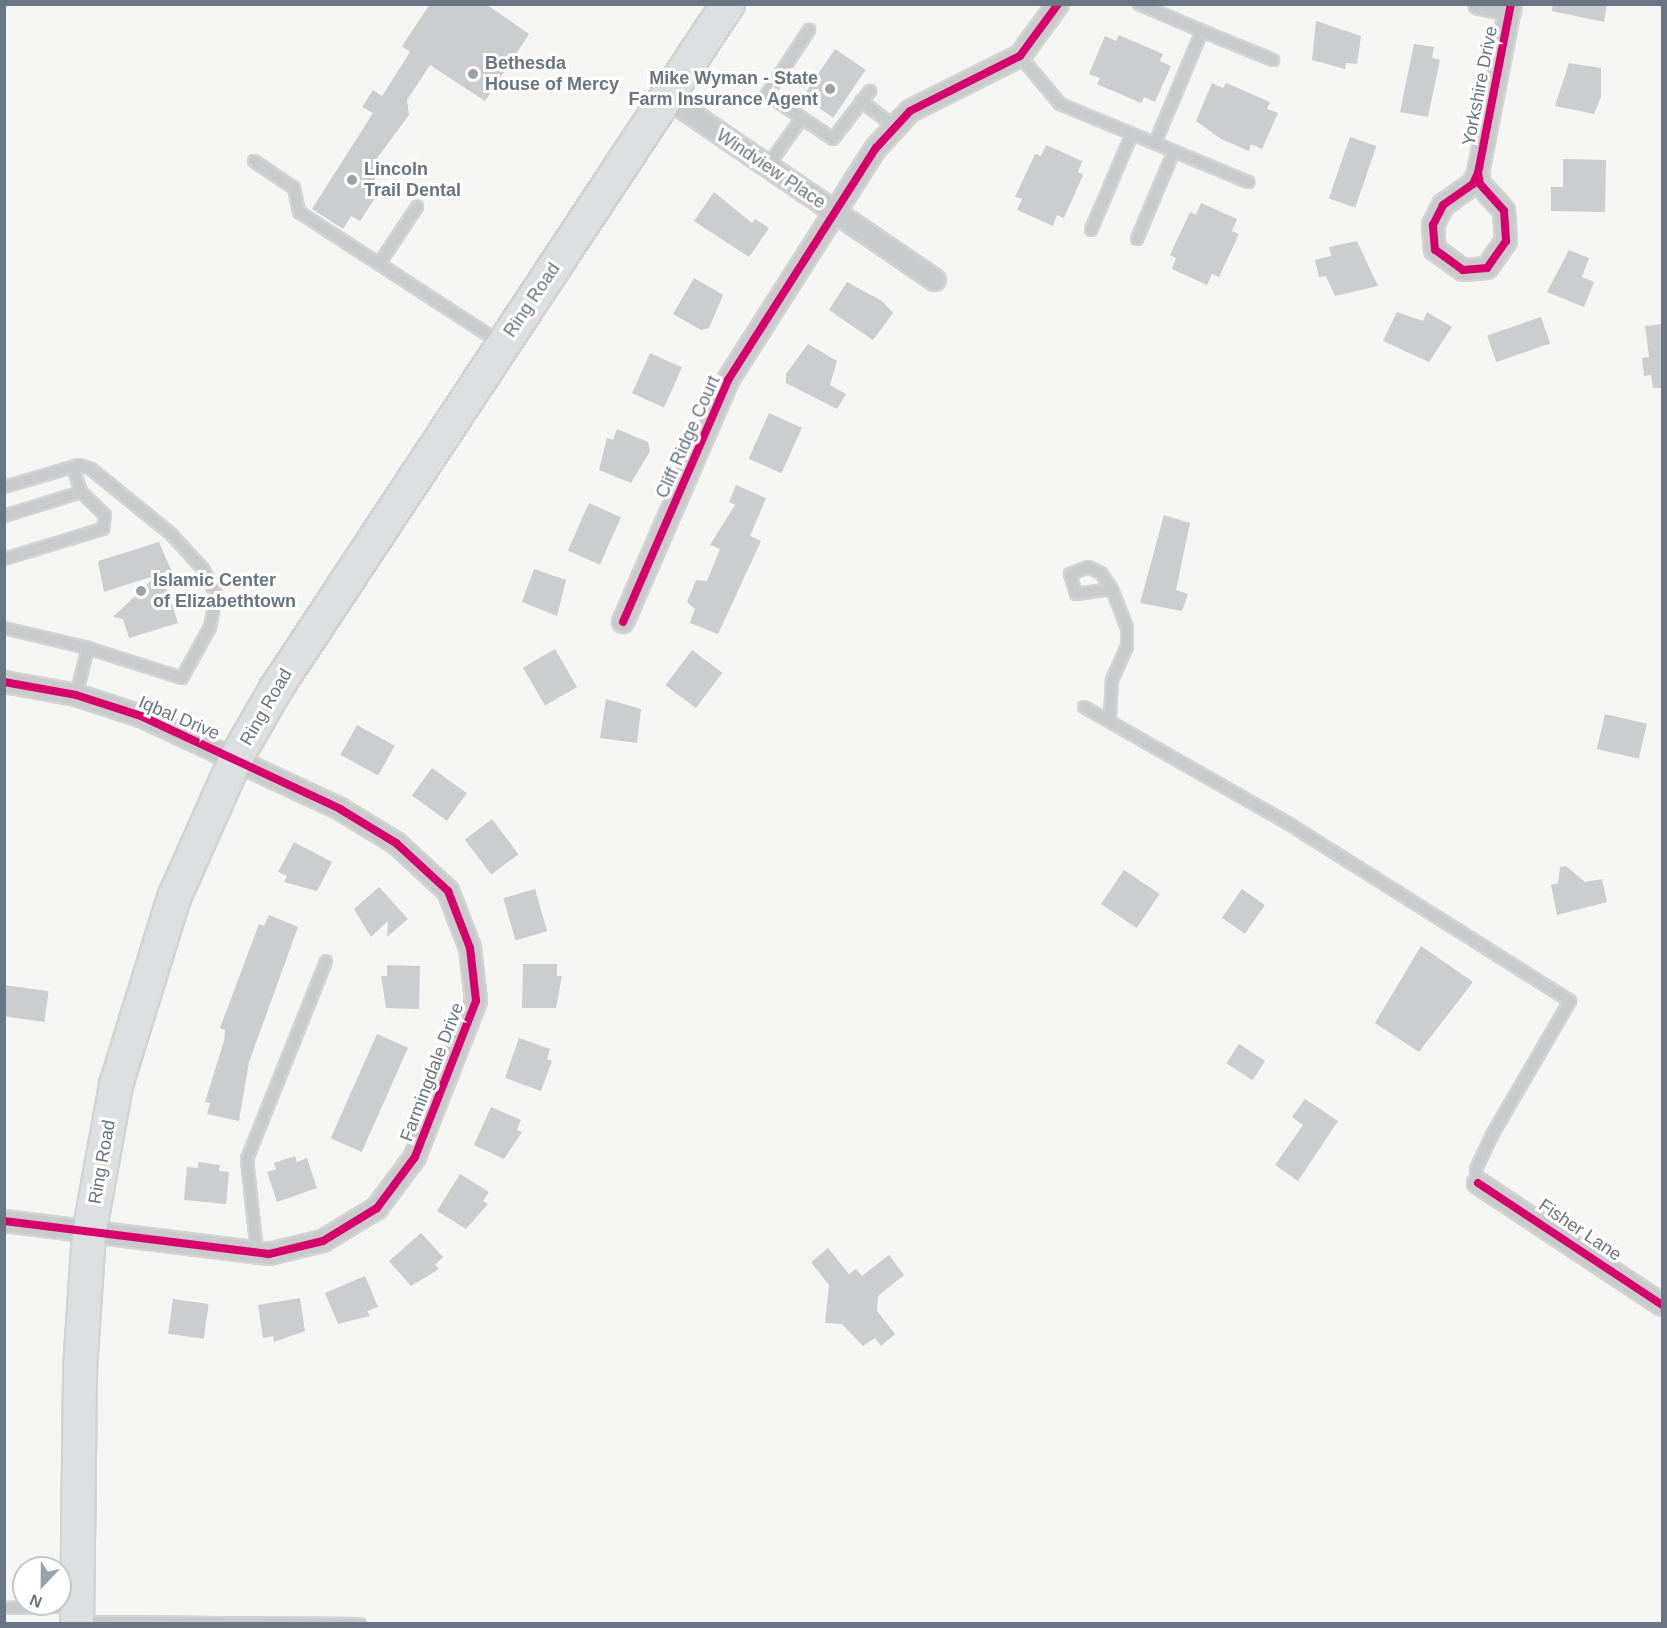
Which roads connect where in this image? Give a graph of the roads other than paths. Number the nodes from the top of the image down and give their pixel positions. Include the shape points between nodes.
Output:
1 (728, 4) edge
2 (1058, 4) edge
3 (1139, 4) edge
4 (1479, 4) edge
5 (1511, 7) edge
6 (809, 30) dead end
7 (1202, 31) junction
8 (1020, 56) junction
9 (1273, 60) dead end
10 (870, 91) dead end
11 (668, 98) junction
12 (861, 101) junction
13 (802, 118) junction
14 (894, 126) junction
15 (1132, 134) junction
16 (1155, 143) junction
17 (1174, 151) junction
18 (254, 161) dead end
19 (767, 166) junction
20 (1478, 173) junction
21 (1248, 182) dead end
22 (417, 207) dead end
23 (835, 213) junction
24 (1091, 230) dead end
25 (1137, 239) dead end
26 (379, 264) junction
27 (935, 280) dead end
28 (502, 344) junction
29 (73, 467) junction
30 (4, 488) edge
31 (81, 492) junction
32 (4, 516) edge
33 (4, 559) edge
34 (1112, 588) dead end
35 (623, 622) dead end
36 (4, 628) edge
37 (88, 648) junction
38 (4, 682) edge
39 (76, 696) junction
40 (1084, 707) dead end
41 (1110, 717) junction
42 (236, 758) junction
43 (326, 961) dead end
44 (1478, 1183) joint
45 (4, 1221) edge
46 (89, 1234) junction
47 (258, 1253) junction
48 (1662, 1305) edge
49 (4, 1608) edge
50 (77, 1617) edge
51 (360, 1623) edge

1 - 11 main road, Ring Road
2 - 8 street
3 - 7 lane
4 - 5 street
5 - 20 street, Yorkshire Drive
6 - 13 lane via 767,94
7 - 9 lane
7 - 16 lane
8 - 14 street via 930,100
8 - 15 lane via 1060,104
10 - 12 lane
11 - 19 street, Windview Place
11 - 28 main road, Ring Road
12 - 13 lane via 833,139
12 - 14 lane
13 - 19 lane
14 - 23 street, Cliff Ridge Court
15 - 16 lane
15 - 24 lane
16 - 17 lane
17 - 21 lane
17 - 25 lane
18 - 26 lane via 294,188 299,212
19 - 23 street, Windview Place
20 - 20 street, Yorkshire Drive via 1473,184 1443,205 1433,225 1435,250 1463,270 1487,268 1506,241 1504,211 1480,184
22 - 26 lane
23 - 27 street, Windview Place
23 - 35 street, Cliff Ridge Court via 728,380
26 - 28 lane
28 - 42 main road, Ring Road via 331,600
29 - 30 lane
29 - 31 lane
29 - 37 lane via 91,469 171,534 203,568 216,594 210,627 182,678
31 - 32 lane
31 - 33 lane via 105,515 101,531
34 - 41 lane via 1127,628 1127,646 1112,680
36 - 37 lane
37 - 39 lane
38 - 39 street, Iqbal Drive
39 - 42 street, Iqbal Drive via 141,716
40 - 41 lane
41 - 44 lane via 1126,733 1289,824 1570,1001 1492,1135 1476,1170
42 - 46 main road, Ring Road via 151,960 116,1085
42 - 47 street, Farmingdale Drive via 340,809 427,866 448,891 476,971 476,1001 467,1032 415,1157 396,1185 377,1208 323,1242 296,1251
43 - 47 lane via 247,1159
44 - 48 street, Fisher Lane
45 - 46 street, Farmingdale Drive
46 - 47 street, Farmingdale Drive
46 - 50 main road, Ring Road via 80,1369
49 - 50 lane
50 - 51 lane

